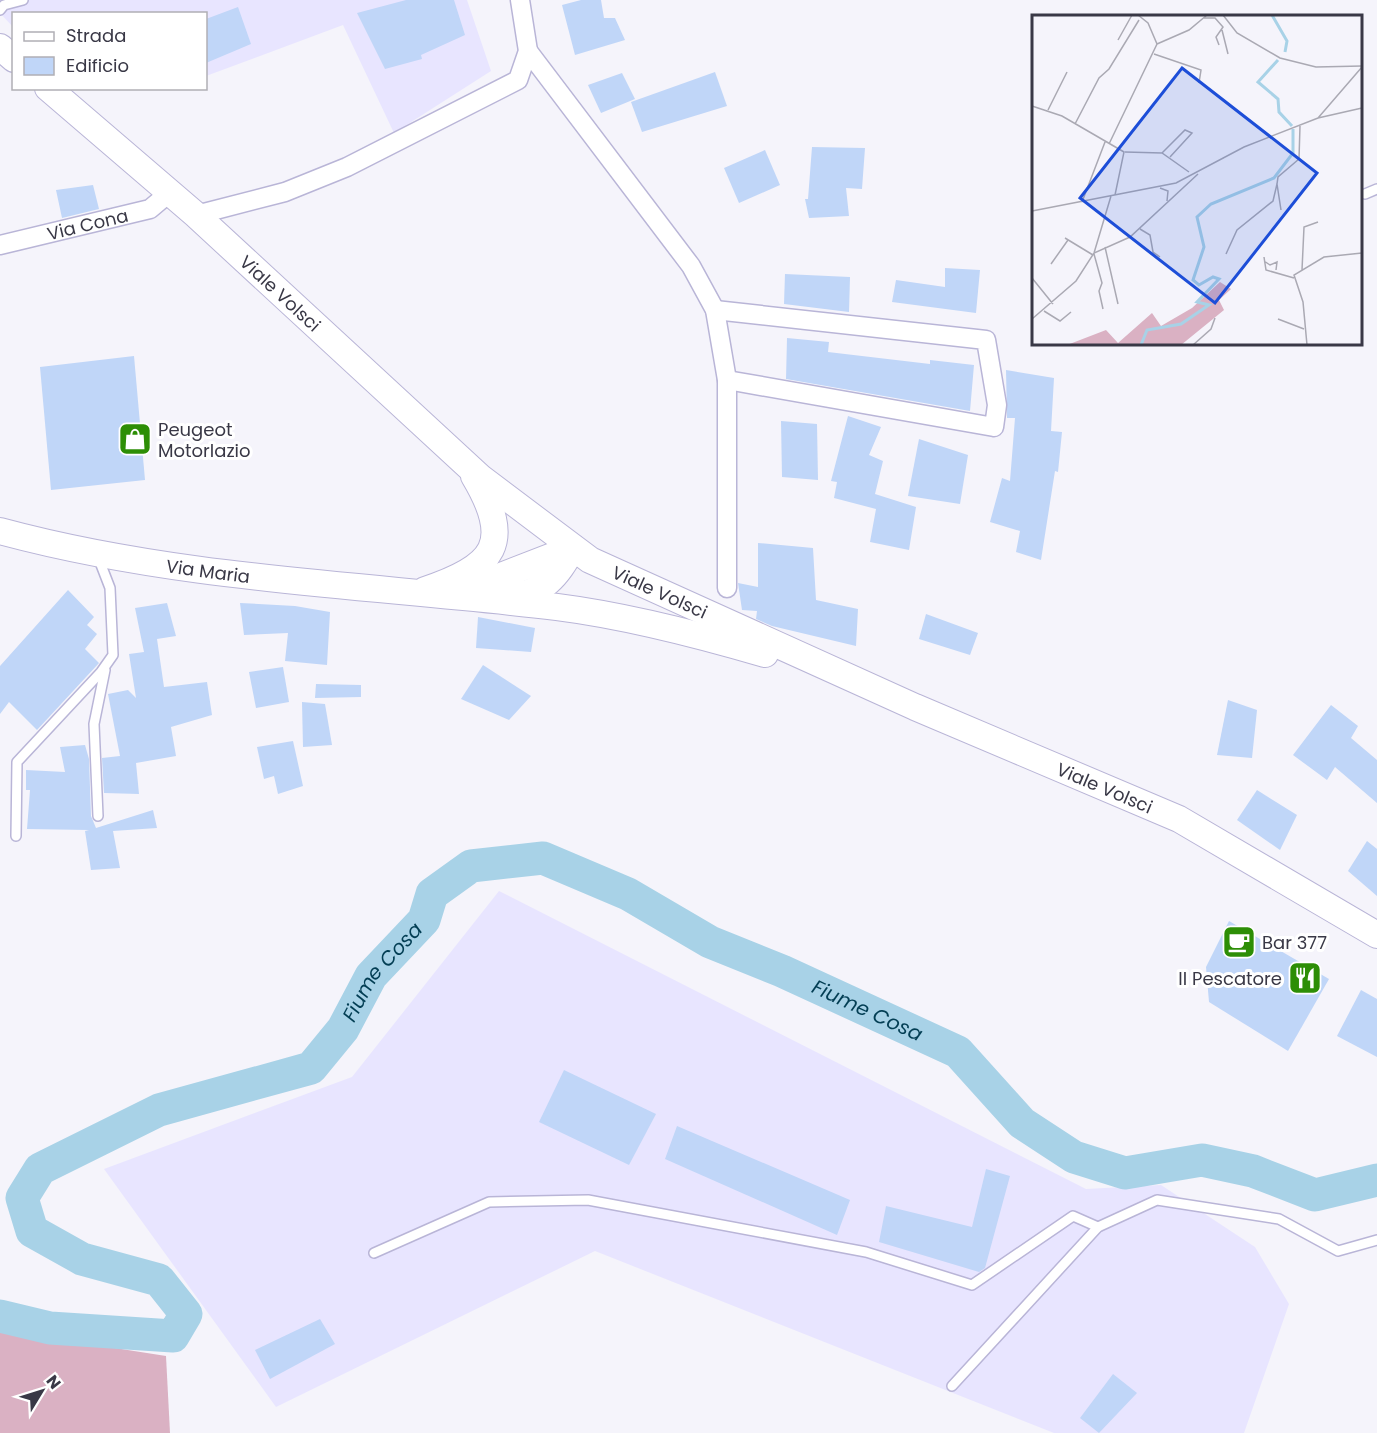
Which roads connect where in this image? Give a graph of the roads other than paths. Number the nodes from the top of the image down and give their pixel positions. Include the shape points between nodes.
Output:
1 (23, 0) edge
2 (520, 0) edge
3 (0, 10) edge
4 (0, 47) edge
5 (528, 51) junction
6 (12, 57) edge
7 (50, 90) edge
8 (1377, 189) edge
9 (169, 193) junction
10 (1365, 194) dead end
11 (196, 215) junction
12 (0, 245) edge
13 (715, 310) junction
14 (727, 380) junction
15 (467, 465) junction
16 (0, 531) edge
17 (573, 548) junction
18 (97, 555) junction
19 (727, 588) dead end
20 (419, 592) junction
21 (481, 599) junction
22 (106, 665) junction
23 (840, 673) junction
24 (98, 816) dead end
25 (16, 836) dead end
26 (1377, 935) edge
27 (1098, 1227) junction
28 (1377, 1240) edge
29 (374, 1253) dead end
30 (952, 1386) dead end

1 - 3 lane
2 - 5 street
4 - 6 main road
5 - 11 street via 518,80 347,167 285,192
5 - 13 street via 691,266
7 - 9 main road, Viale Volsci
8 - 10 lane
9 - 11 main road, Viale Volsci
9 - 12 street, Via Cona via 150,209
11 - 15 main road, Viale Volsci
13 - 14 street
13 - 14 street via 986,340 997,405 994,427
14 - 19 street
15 - 17 main road, Viale Volsci
15 - 20 main road via 494,515 493,545 485,560 471,571
16 - 18 main road, Via Maria
17 - 20 main road via 488,581
17 - 21 main road via 556,577 538,590
17 - 23 main road, Viale Volsci via 590,560
18 - 20 main road, Via Maria via 334,586
18 - 22 lane via 110,588 113,622 113,655
20 - 21 main road
21 - 23 main road via 559,607 658,625
22 - 24 lane via 94,724
22 - 25 lane via 17,762
23 - 26 main road, Viale Volsci via 1179,819
27 - 28 lane via 1157,1200 1279,1219 1338,1251
27 - 29 lane via 1073,1216 972,1285 866,1252 588,1200 489,1202
27 - 30 lane

